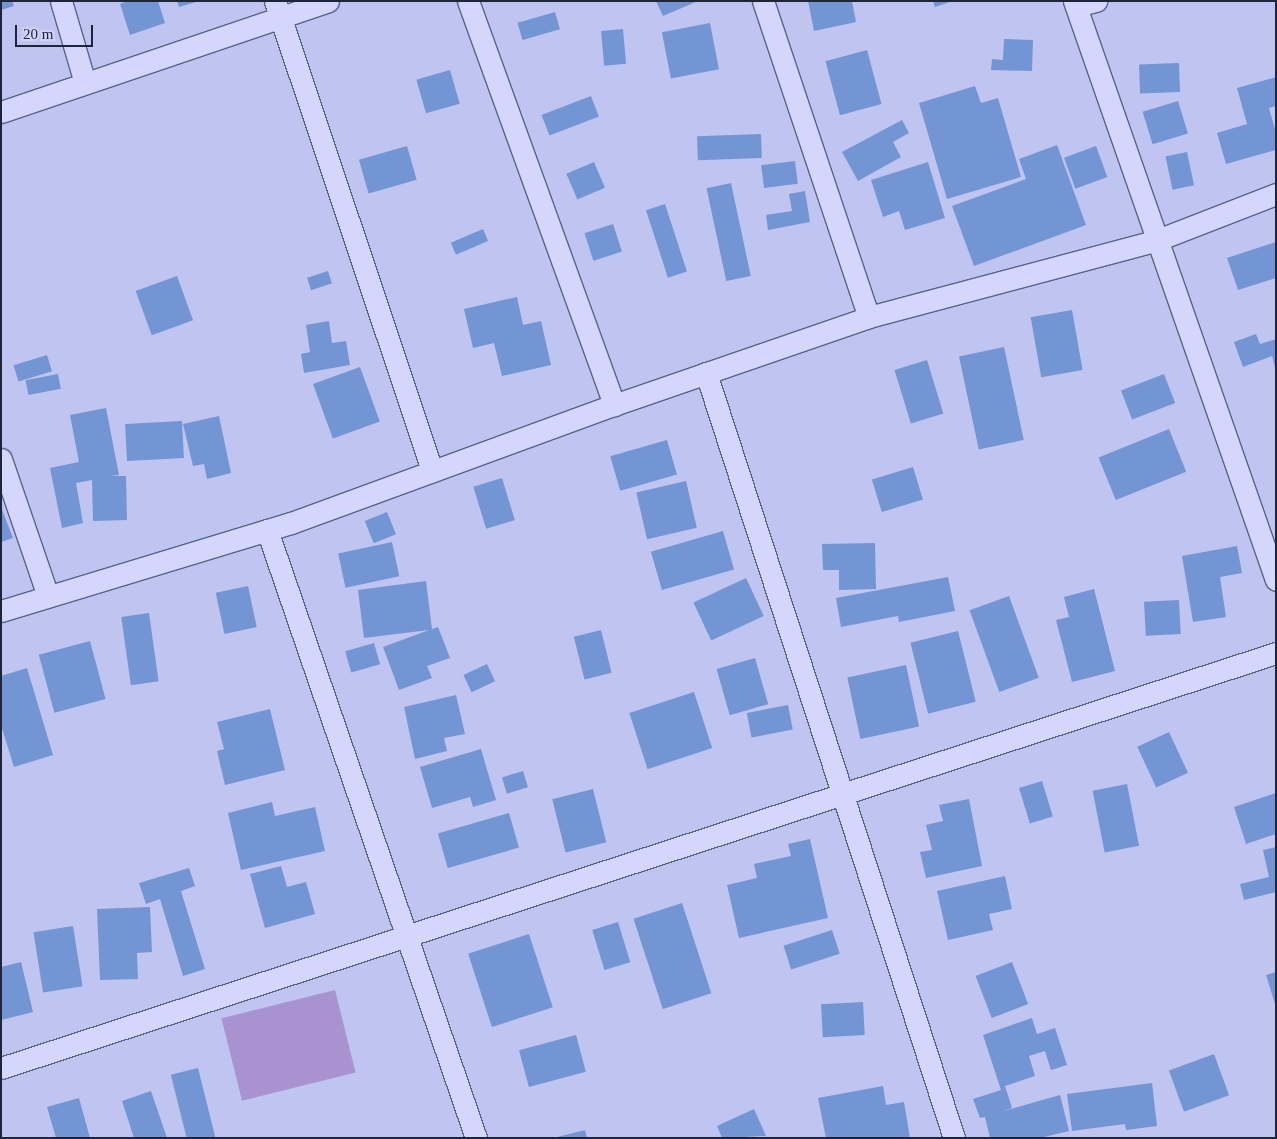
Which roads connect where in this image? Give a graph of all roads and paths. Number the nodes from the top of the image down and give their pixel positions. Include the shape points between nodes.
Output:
1 (61, 1) edge
2 (328, 1) edge
3 (468, 1) edge
4 (763, 1) edge
5 (1082, 3) edge
6 (278, 9) edge
7 (85, 83) junction
8 (1, 112) edge
9 (1276, 194) edge
10 (1155, 241) junction
11 (869, 318) junction
12 (706, 373) junction
13 (614, 405) junction
14 (1, 459) edge
15 (432, 471) junction
16 (267, 530) junction
17 (1276, 580) edge
18 (48, 596) junction
19 (1, 611) edge
20 (1276, 653) edge
21 (845, 793) junction
22 (406, 936) junction
23 (1, 1068) edge
24 (476, 1138) edge
25 (954, 1138) edge

1 - 7 street
2 - 6 street
3 - 13 street
4 - 11 street
5 - 10 street
6 - 7 street
6 - 15 street
7 - 8 street
9 - 10 street
10 - 11 street
10 - 17 street
11 - 12 street
12 - 13 street
12 - 21 street
13 - 15 street
14 - 18 street
15 - 16 street
16 - 18 street
16 - 22 street
18 - 19 street
20 - 21 street
21 - 22 street
21 - 25 street
22 - 23 street
22 - 24 street

